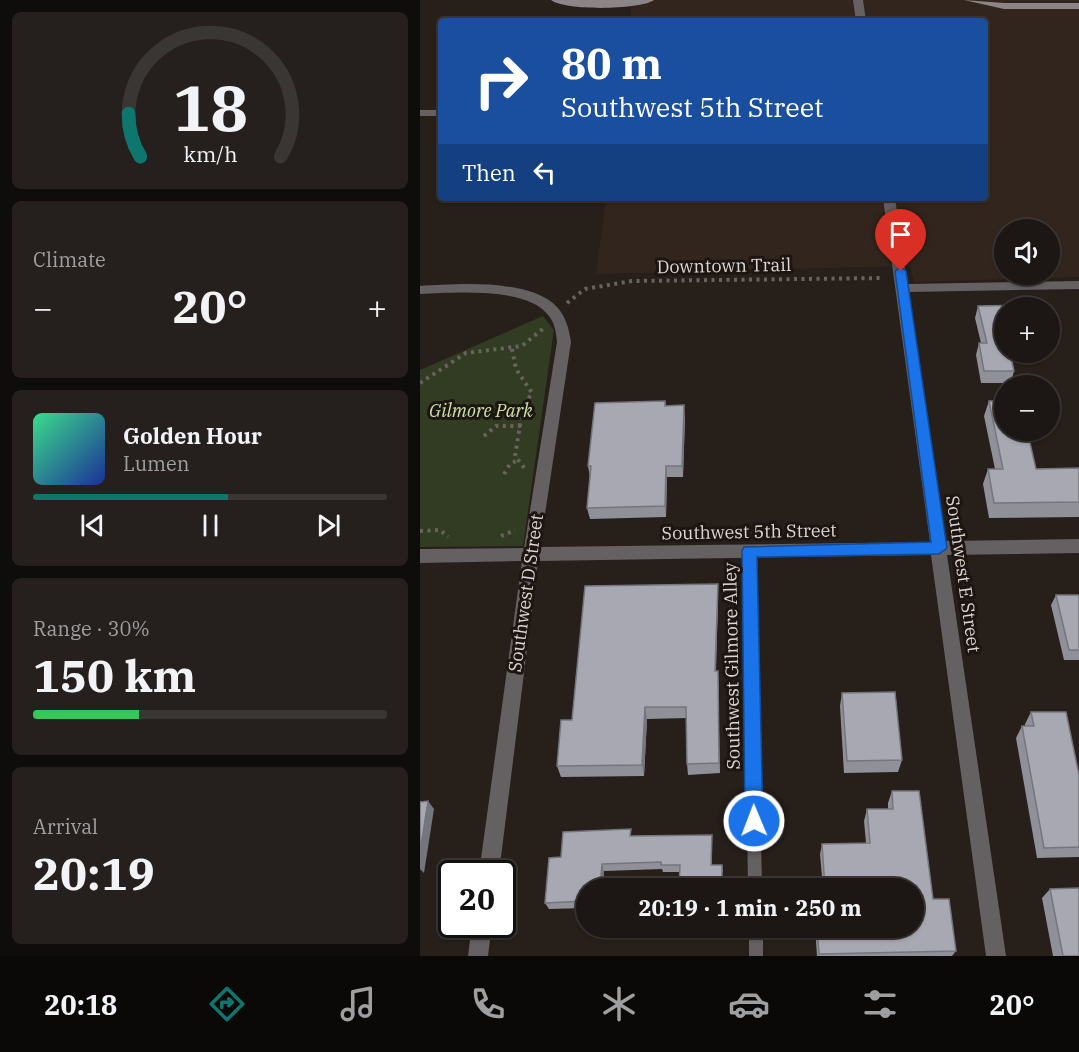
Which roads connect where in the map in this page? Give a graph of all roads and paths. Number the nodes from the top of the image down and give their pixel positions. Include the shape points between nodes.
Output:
1 (556, 0) edge
2 (648, 0) edge
3 (858, 0) edge
4 (961, 0) edge
5 (970, 0) edge
6 (1079, 6) edge
7 (861, 18) edge
8 (420, 113) edge
9 (438, 113) edge
10 (889, 201) edge
11 (883, 271) dead end
12 (1079, 285) edge
13 (903, 288) junction
14 (420, 290) edge
15 (556, 315) junction
16 (512, 349) junction
17 (420, 383) edge
18 (520, 426) junction
19 (484, 436) dead end
20 (518, 460) junction
21 (504, 474) dead end
22 (525, 481) dead end
23 (519, 526) dead end
24 (420, 531) edge
25 (490, 536) dead end
26 (456, 537) dead end
27 (1079, 546) edge
28 (939, 548) junction
29 (749, 551) junction
30 (531, 554) junction
31 (420, 556) edge
32 (491, 860) edge
33 (755, 878) edge
34 (480, 938) edge
35 (756, 938) edge
36 (478, 956) edge
37 (756, 956) edge
38 (996, 956) edge

1 - 2 main road via 567,4
3 - 7 street
4 - 5 main road
5 - 6 main road via 1004,6
8 - 9 street
10 - 13 street, Southwest E Street
11 - 15 path, Downtown Trail via 884,279 632,281 585,290
12 - 13 street
13 - 28 street, Southwest E Street
14 - 15 street via 496,289 523,294
15 - 16 path, Downtown Trail via 522,346
15 - 30 street, Southwest D Street via 564,342
16 - 17 path via 466,353
16 - 18 path via 516,369 532,393 523,407
18 - 19 path via 496,426
18 - 20 path via 515,456
20 - 21 path
20 - 22 path via 526,469
23 - 25 path via 511,534
24 - 26 path via 440,530 445,537
27 - 28 street, Southwest 5th Street
28 - 29 street, Southwest 5th Street
28 - 38 street, Southwest E Street
29 - 30 street, Southwest 5th Street
29 - 33 lane, Southwest Gilmore Alley
30 - 31 street, Southwest 5th Street
30 - 32 street, Southwest D Street
34 - 36 street
35 - 37 lane

